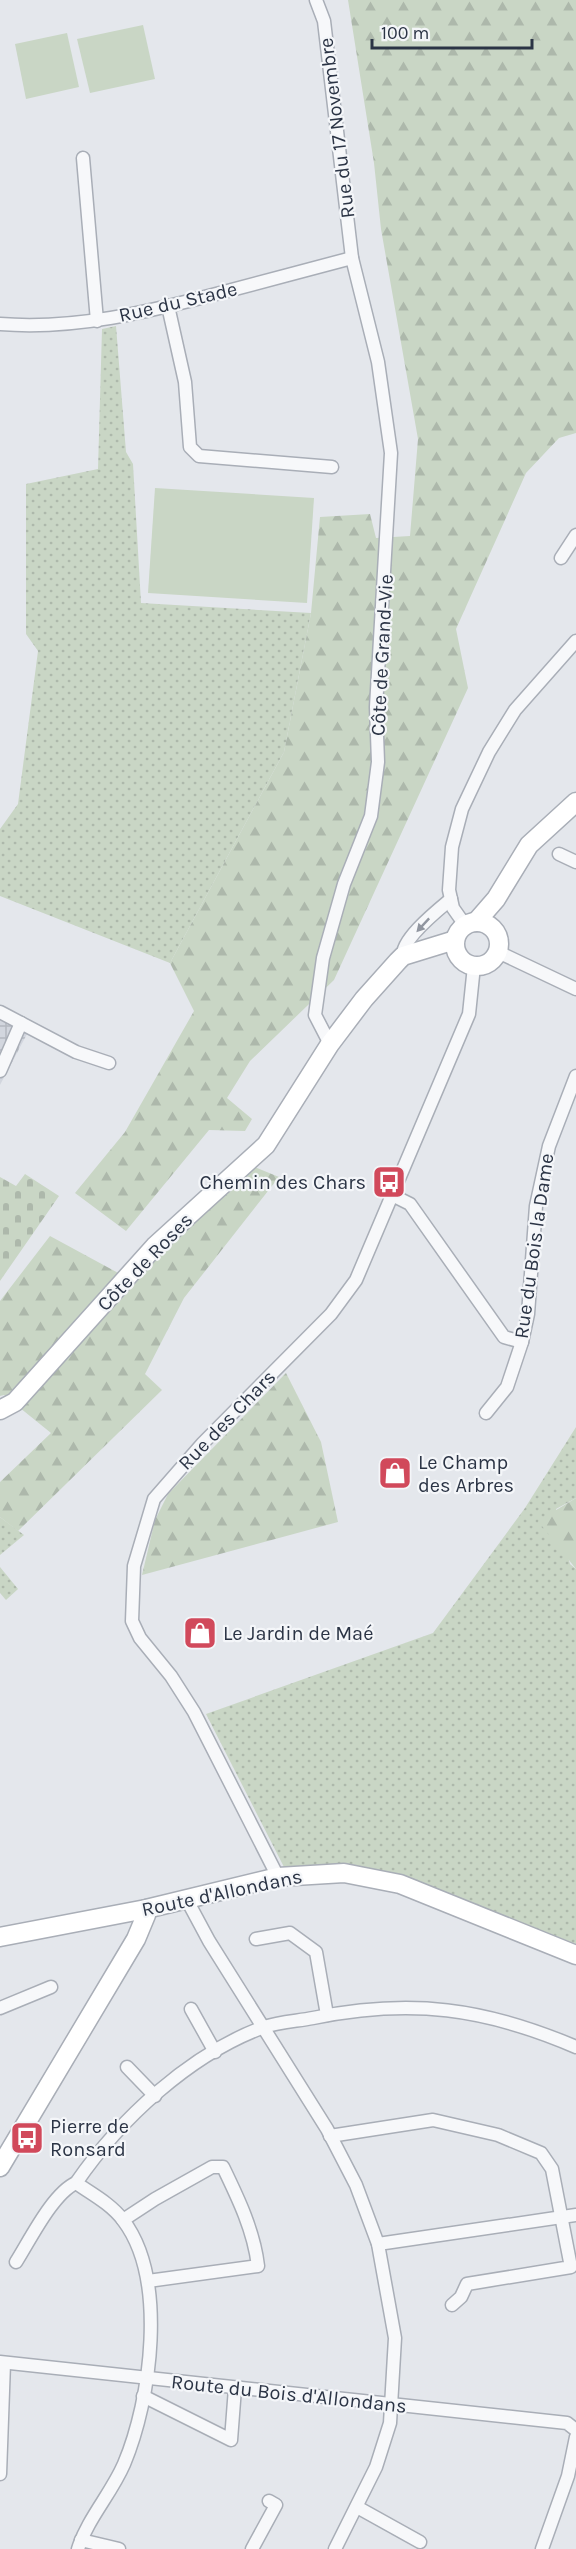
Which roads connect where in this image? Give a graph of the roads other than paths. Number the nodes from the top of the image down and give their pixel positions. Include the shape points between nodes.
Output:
1 (316, 0) edge
2 (83, 158) dead end
3 (352, 258) junction
4 (168, 306) junction
5 (97, 321) junction
6 (0, 324) edge
7 (332, 467) dead end
8 (576, 535) edge
9 (561, 558) dead end
10 (576, 641) edge
11 (576, 802) edge
12 (559, 854) dead end
13 (576, 862) edge
14 (513, 875) junction
15 (451, 899) junction
16 (465, 929) junction
17 (498, 944) junction
18 (399, 962) junction
19 (467, 962) junction
20 (576, 989) edge
21 (0, 1012) edge
22 (21, 1023) junction
23 (330, 1044) junction
24 (108, 1063) dead end
25 (0, 1071) edge
26 (576, 1076) edge
27 (394, 1196) junction
28 (522, 1342) junction
29 (0, 1410) edge
30 (486, 1413) dead end
31 (278, 1877) junction
32 (187, 1900) junction
33 (146, 1909) junction
34 (0, 1937) edge
35 (256, 1939) dead end
36 (576, 1955) edge
37 (51, 1987) dead end
38 (0, 2008) edge
39 (191, 2009) dead end
40 (327, 2015) junction
41 (264, 2027) junction
42 (576, 2047) edge
43 (215, 2052) junction
44 (127, 2067) dead end
45 (155, 2096) junction
46 (330, 2136) junction
47 (3, 2156) edge
48 (76, 2182) junction
49 (576, 2215) edge
50 (561, 2217) junction
51 (123, 2220) junction
52 (378, 2244) junction
53 (16, 2262) dead end
54 (148, 2281) junction
55 (452, 2305) dead end
56 (2, 2363) edge
57 (145, 2379) junction
58 (235, 2388) junction
59 (143, 2396) junction
60 (392, 2406) junction
61 (576, 2430) edge
62 (576, 2437) edge
63 (0, 2474) edge
64 (269, 2501) dead end
65 (357, 2507) junction
66 (420, 2542) dead end
67 (80, 2544) edge
68 (119, 2549) edge
69 (252, 2549) edge
70 (335, 2549) edge
71 (542, 2549) edge

1 - 3 street, Rue du 17 Novembre via 324,21
2 - 5 street
3 - 4 street, Rue du Stade
3 - 23 street, Côte de Grand-Vie via 378,362 391,453 376,707 378,762 371,816 344,884 323,958 315,1015
4 - 5 street, Rue du Stade
4 - 7 street via 186,382 190,447 199,456
5 - 6 street, Rue du Stade via 37,327
8 - 9 street
10 - 15 street via 514,710 470,787 452,848
11 - 14 street via 529,845
12 - 13 street
14 - 16 street via 496,899
14 - 17 street via 500,911
15 - 16 street
15 -> 18 street via 411,938
16 - 17 street via 485,923
16 - 18 street, Côte de Roses
16 - 19 street via 455,950
17 - 19 street via 492,960
17 - 20 street
18 - 19 street, Côte de Roses via 434,956
18 - 23 street, Côte de Roses
19 - 27 street, Rue des Chars via 469,1014
21 - 22 street
22 - 24 street via 76,1052
22 - 25 street
23 - 29 street, Côte de Roses via 266,1145 155,1246 15,1402
26 - 28 street, Rue du Bois la Dame via 549,1146 536,1206 528,1314
27 - 28 street via 410,1204 504,1337
27 - 31 street, Rue des Chars via 356,1280 331,1314 203,1443 154,1499 134,1566 132,1621 194,1712
28 - 30 street, Rue du Bois la Dame via 507,1387
31 - 32 street, Route d'Allondans
31 - 36 street, Route d'Allondans via 344,1873 400,1884
32 - 33 street, Route d'Allondans
32 - 41 street
33 - 34 street, Route d'Allondans
33 - 47 street via 136,1939
35 - 40 street via 290,1933 316,1952
37 - 38 street
39 - 43 street
40 - 41 street
40 - 42 street via 394,2008 473,2012 525,2026
41 - 43 street
41 - 46 street
43 - 45 street via 177,2076
44 - 45 street
45 - 48 street via 95,2155
46 - 50 street via 434,2120 498,2135 541,2153 552,2169
46 - 52 street via 356,2184
48 - 51 street
48 - 53 street via 52,2206
49 - 50 street
50 - 52 street
50 - 55 street via 571,2267 467,2284
51 - 54 street via 140,2251
51 - 54 street via 213,2167 223,2167 244,2216 258,2266
52 - 60 street via 395,2338
54 - 57 street via 151,2338
56 - 57 street, Route du Bois d'Allondans
56 - 63 street
57 - 58 street, Route du Bois d'Allondans
57 - 59 street
58 - 59 street via 231,2440
58 - 60 street, Route du Bois d'Allondans
59 - 67 street via 123,2465
60 - 61 street, Route du Bois d'Allondans via 567,2423
60 - 65 street via 376,2467
62 - 71 street via 568,2476
64 - 69 street via 276,2505
65 - 66 street
65 - 70 street
67 - 68 street

